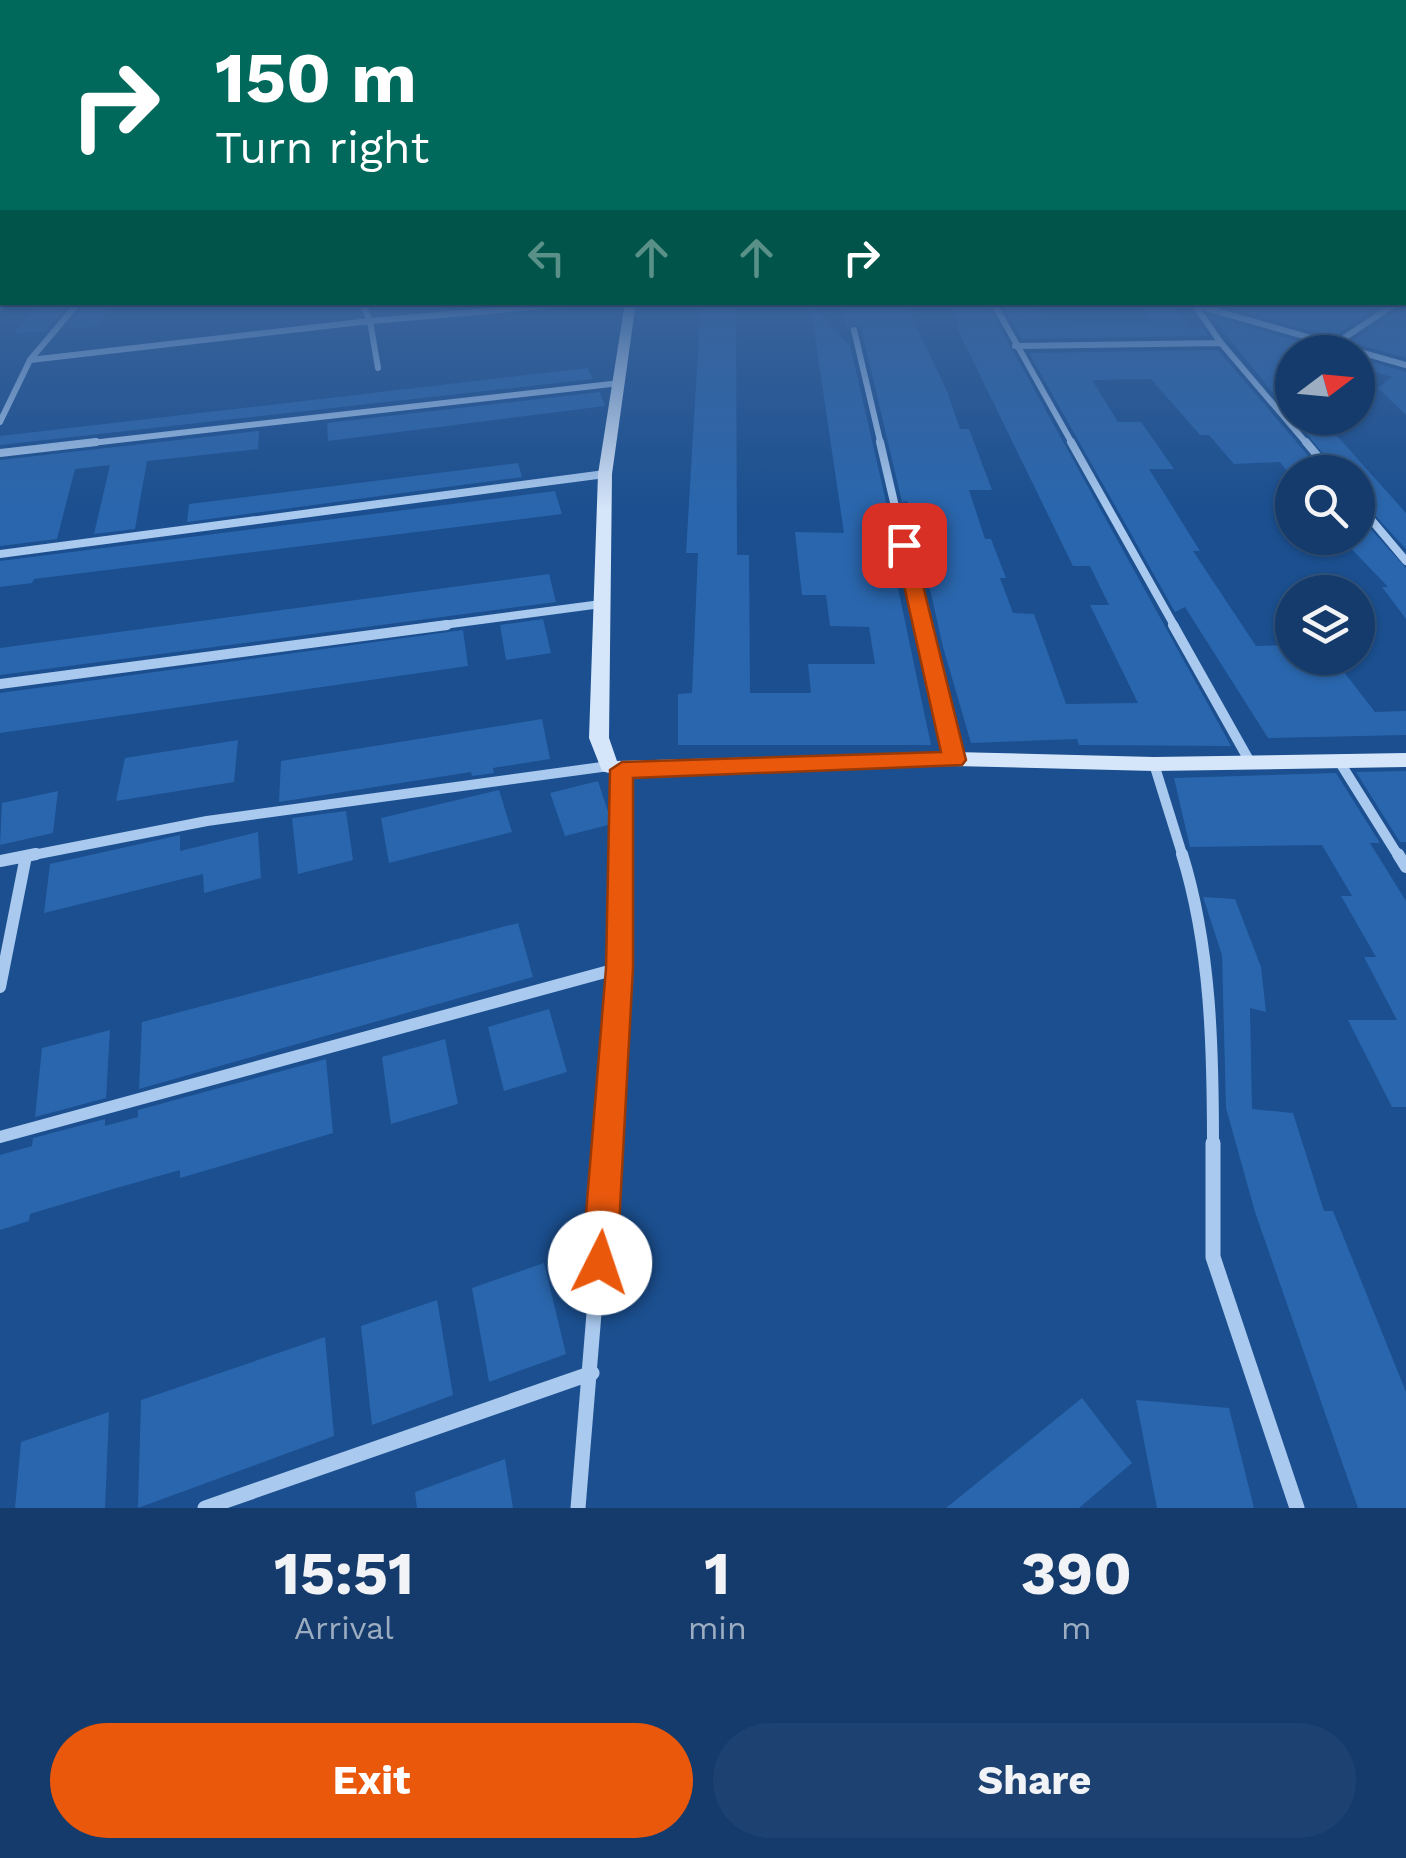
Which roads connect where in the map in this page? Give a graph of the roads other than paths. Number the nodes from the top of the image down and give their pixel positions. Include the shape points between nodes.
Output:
1 (25, 369) edge
2 (622, 369) edge
3 (863, 369) edge
4 (1029, 369) edge
5 (1243, 369) edge
6 (620, 383) junction
7 (0, 422) edge
8 (0, 454) edge
9 (1316, 455) edge
10 (605, 474) junction
11 (1375, 525) edge
12 (0, 554) edge
13 (1406, 562) edge
14 (601, 604) junction
15 (0, 684) edge
16 (954, 760) junction
17 (1406, 760) edge
18 (1340, 761) junction
19 (1250, 762) junction
20 (1154, 764) junction
21 (616, 768) junction
22 (26, 856) junction
23 (0, 861) edge
24 (1406, 867) edge
25 (620, 968) junction
26 (0, 987) edge
27 (0, 1137) edge
28 (592, 1373) junction
29 (205, 1508) edge
30 (578, 1508) edge
31 (1297, 1508) edge

1 - 7 street
2 - 6 street
3 - 16 street
4 - 19 street
5 - 9 street
6 - 8 street
6 - 10 street
10 - 12 street
10 - 14 street
11 - 13 street
14 - 15 street
14 - 21 street via 599,738
16 - 20 street
16 - 21 street
17 - 18 street
18 - 19 street
18 - 24 street
19 - 20 street
20 - 31 street via 1199,909 1214,1082 1214,1256
21 - 22 street via 206,821
21 - 25 street
22 - 23 street
22 - 26 street
25 - 27 street
25 - 28 street
28 - 29 street
28 - 30 street

